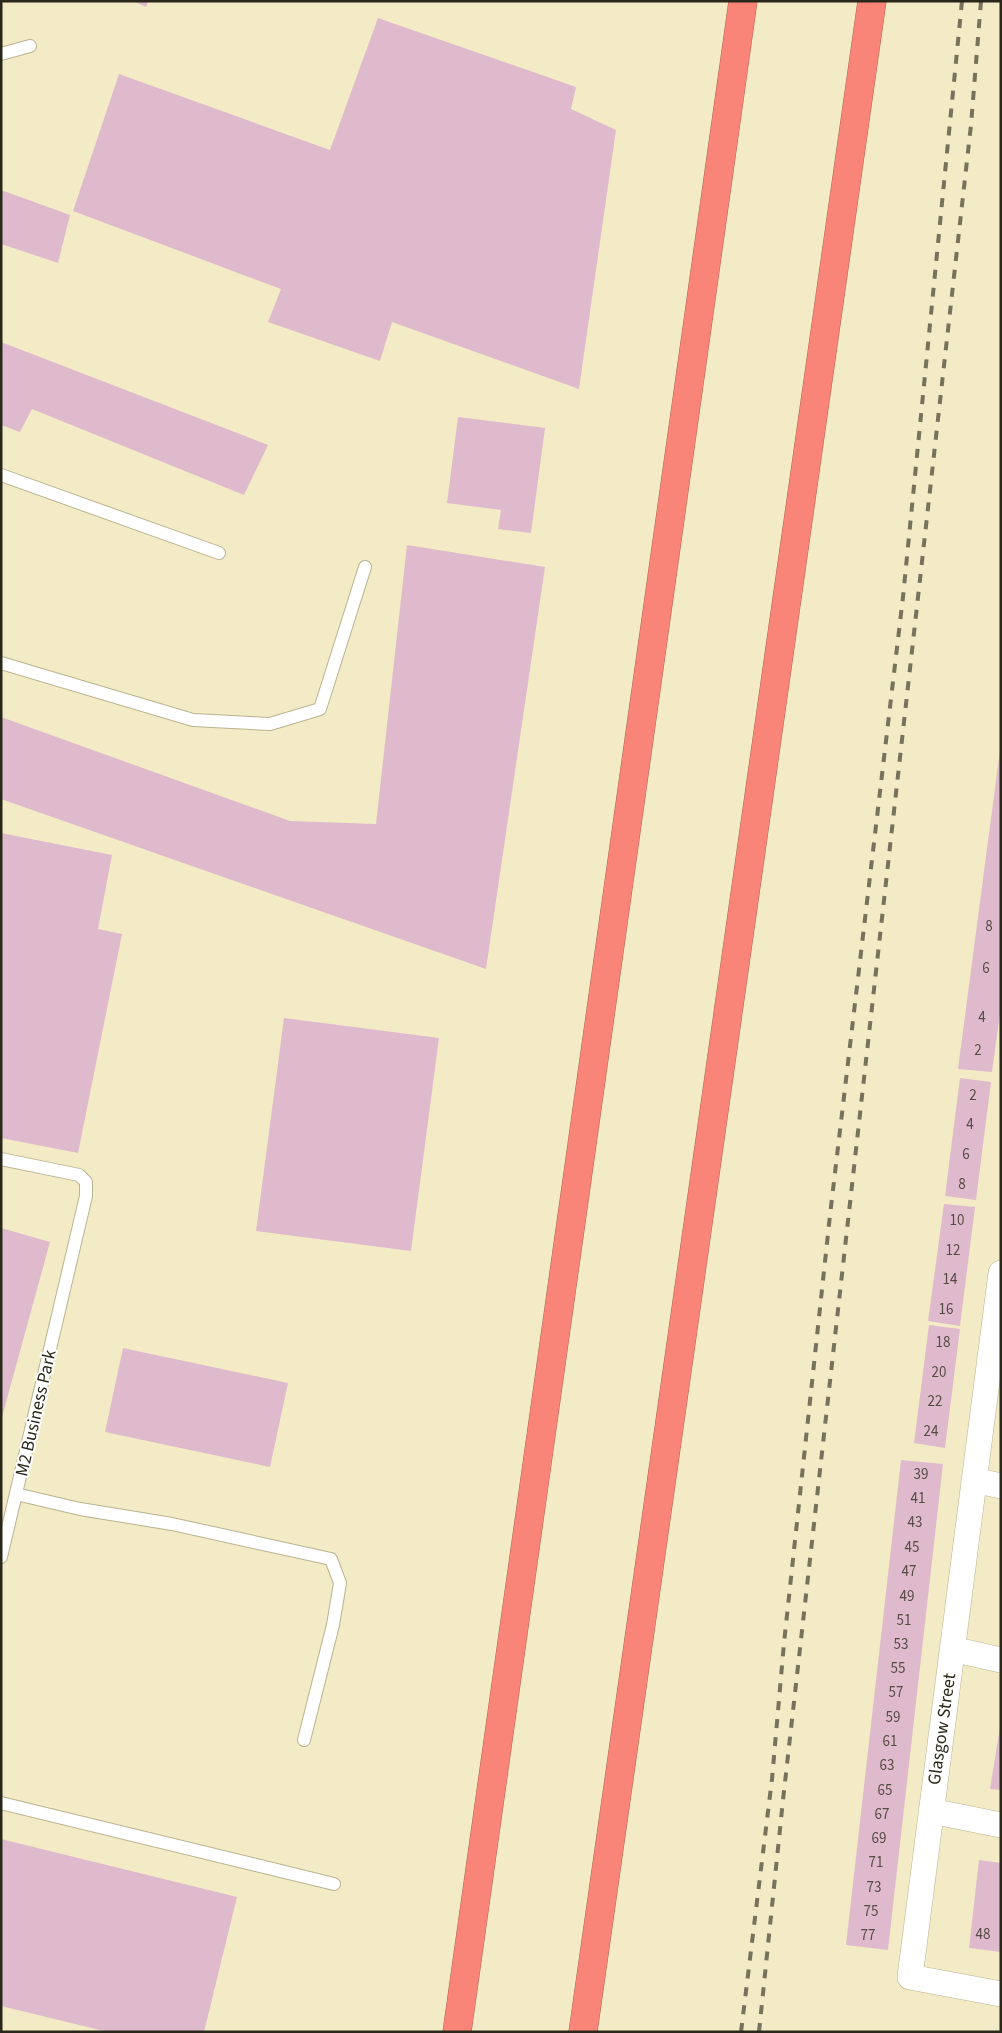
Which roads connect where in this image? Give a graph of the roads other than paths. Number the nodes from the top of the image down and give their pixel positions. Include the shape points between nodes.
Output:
1 (743, 1) edge
2 (872, 1) edge
3 (30, 46) dead end
4 (1, 54) edge
5 (1, 475) edge
6 (219, 552) dead end
7 (365, 567) dead end
8 (1, 663) edge
9 (1, 1158) edge
10 (1001, 1273) edge
11 (974, 1480) junction
12 (1001, 1486) edge
13 (16, 1494) junction
14 (1, 1557) edge
15 (952, 1650) junction
16 (1001, 1660) edge
17 (304, 1740) dead end
18 (1, 1803) edge
19 (931, 1811) junction
20 (1001, 1825) edge
21 (334, 1884) dead end
22 (1001, 1994) edge
23 (457, 2032) edge
24 (583, 2032) edge

1 - 23 highway
2 - 24 highway
3 - 4 lane
5 - 6 lane
7 - 8 lane via 320,709 270,724 193,720
9 - 13 lane, M2 Business Park via 78,1175 86,1182 86,1196
10 - 11 street, Glasgow Street
11 - 12 street
11 - 15 street, Glasgow Street
13 - 14 lane, M2 Business Park
13 - 17 lane via 331,1559 340,1583 333,1625
15 - 16 street
15 - 19 street, Glasgow Street
18 - 21 lane
19 - 20 street
19 - 22 street, Glasgow Street via 910,1977

